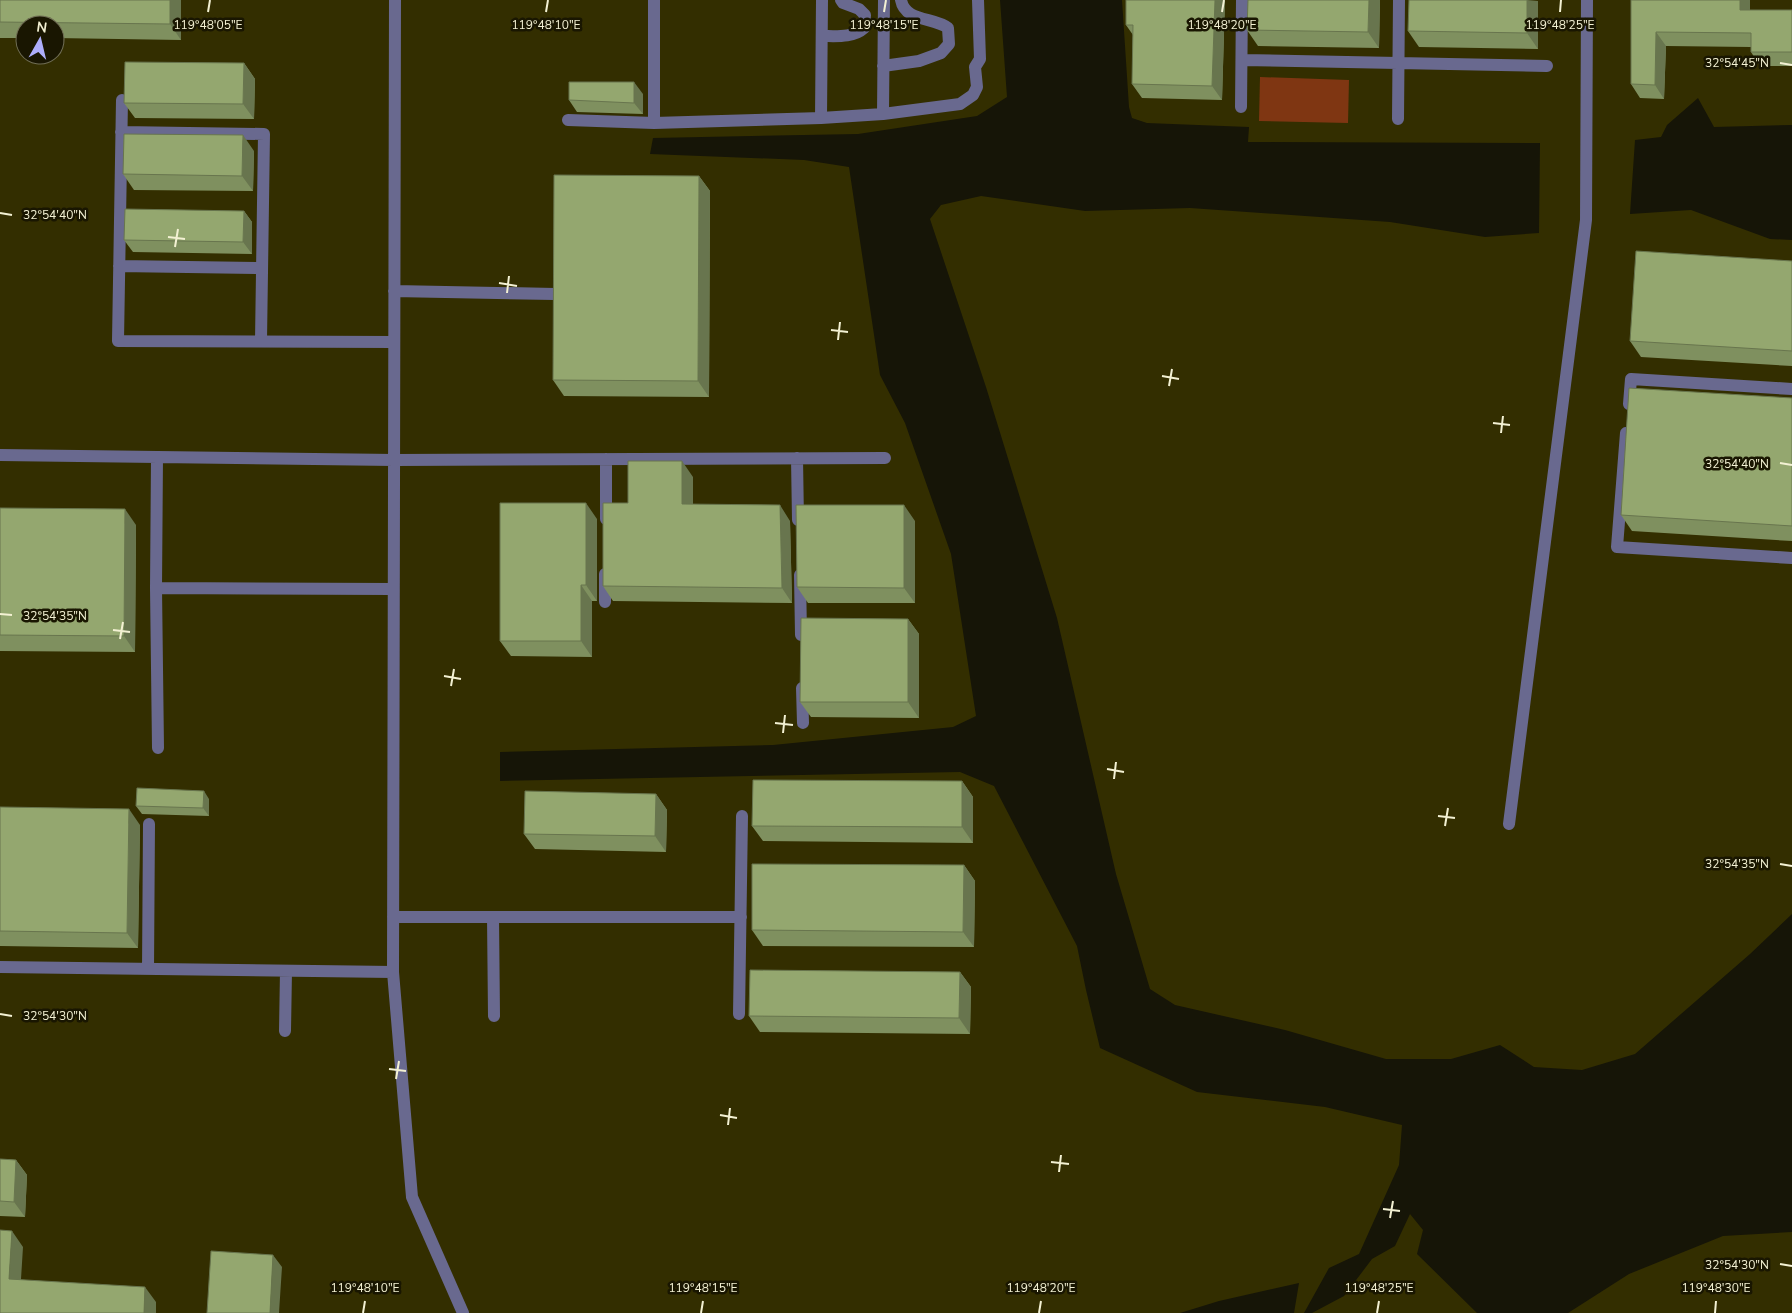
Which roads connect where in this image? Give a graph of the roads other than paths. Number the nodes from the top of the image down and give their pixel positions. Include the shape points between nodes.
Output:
1 (395, 0) edge
2 (654, 0) edge
3 (822, 0) edge
4 (841, 0) edge
5 (884, 0) edge
6 (901, 0) edge
7 (978, 0) edge
8 (1242, 0) edge
9 (1399, 0) edge
10 (1587, 0) edge
11 (822, 36) junction
12 (1242, 60) junction
13 (1398, 63) junction
14 (883, 66) junction
15 (1547, 66) dead end
16 (122, 100) edge
17 (1241, 107) dead end
18 (883, 114) junction
19 (821, 118) junction
20 (1398, 119) dead end
21 (568, 120) dead end
22 (654, 123) junction
23 (121, 132) junction
24 (119, 266) junction
25 (262, 268) junction
26 (394, 291) junction
27 (555, 294) edge
28 (261, 341) junction
29 (394, 342) junction
30 (1792, 389) edge
31 (0, 454) edge
32 (157, 457) junction
33 (797, 458) junction
34 (885, 458) dead end
35 (606, 459) junction
36 (394, 460) junction
37 (799, 534) edge
38 (606, 535) edge
39 (1792, 558) edge
40 (799, 562) edge
41 (606, 564) edge
42 (156, 588) junction
43 (393, 589) junction
44 (605, 602) edge
45 (801, 647) edge
46 (802, 675) edge
47 (803, 723) dead end
48 (158, 748) dead end
49 (742, 816) dead end
50 (150, 824) dead end
51 (1509, 824) dead end
52 (741, 916) junction
53 (393, 917) junction
54 (493, 917) junction
55 (0, 967) edge
56 (148, 969) junction
57 (286, 970) junction
58 (393, 972) junction
59 (739, 1014) dead end
60 (494, 1016) dead end
61 (285, 1031) dead end
62 (463, 1313) edge

1 - 26 street
2 - 22 street
3 - 11 street
4 - 11 street via 865,15 864,28 849,36
5 - 14 street
6 - 14 street via 909,14 948,28 949,44 941,53 919,61
7 - 18 street via 980,59 975,67 977,87 973,95 960,104
8 - 12 street
9 - 13 street
10 - 51 street via 1586,220
11 - 19 street
12 - 13 street
12 - 17 street
13 - 15 street
13 - 20 street
14 - 18 street
16 - 23 street
18 - 19 street
19 - 22 street
21 - 22 street
23 - 24 street
23 - 25 street via 264,134
24 - 25 street
24 - 28 street via 118,341
25 - 28 street
26 - 27 street
26 - 29 street
28 - 29 street
29 - 36 street
30 - 39 street via 1631,379 1617,547
31 - 32 street
32 - 36 street
32 - 42 street
33 - 34 street
33 - 35 street
33 - 37 street
35 - 36 street
35 - 38 street
36 - 43 street
40 - 45 street via 806,618
41 - 44 street
42 - 43 street
42 - 48 street
43 - 53 street
46 - 47 street
49 - 52 street
50 - 56 street
52 - 54 street
52 - 59 street
53 - 54 street
53 - 58 street
54 - 60 street
55 - 56 street
56 - 57 street
57 - 58 street
57 - 61 street
58 - 62 street via 412,1197

